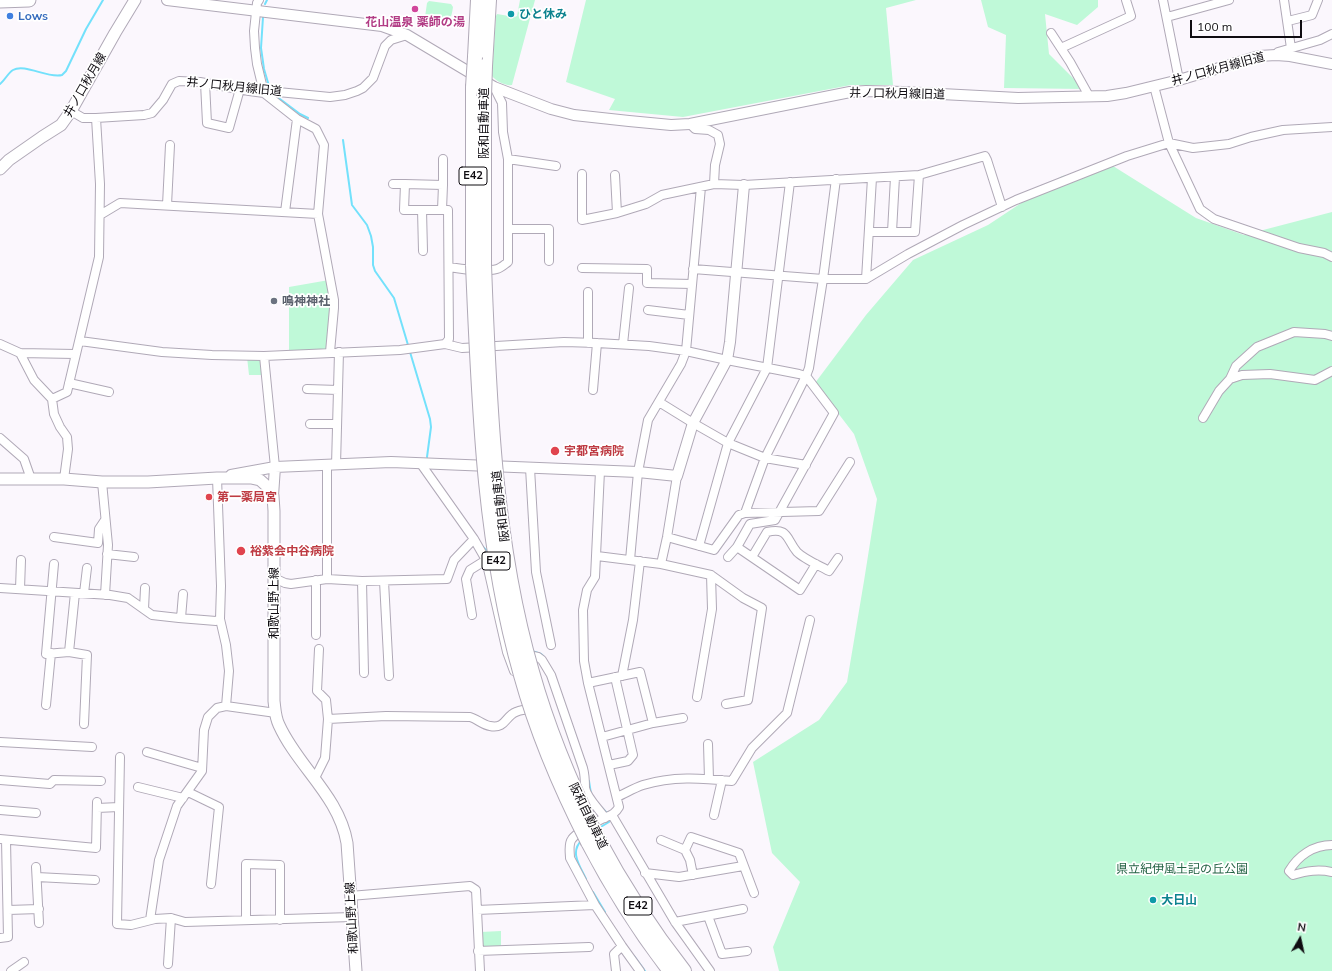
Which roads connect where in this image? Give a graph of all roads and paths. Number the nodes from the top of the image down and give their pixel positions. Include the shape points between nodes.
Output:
1 (0, 0) edge
2 (29, 0) edge
3 (136, 0) edge
4 (167, 0) edge
5 (478, 0) edge
6 (489, 0) edge
7 (1126, 0) edge
8 (1163, 0) edge
9 (1229, 0) edge
10 (1284, 0) edge
11 (1318, 0) edge
12 (258, 5) edge
13 (1167, 17) junction
14 (1288, 21) junction
15 (1051, 33) dead end
16 (1332, 34) edge
17 (407, 35) junction
18 (1061, 48) junction
19 (1291, 48) junction
20 (1276, 55) junction
21 (480, 62) junction
22 (1332, 64) edge
23 (1179, 80) junction
24 (205, 83) junction
25 (1154, 86) junction
26 (240, 89) junction
27 (484, 90) junction
28 (264, 92) junction
29 (1089, 96) junction
30 (71, 111) junction
31 (96, 118) junction
32 (297, 119) junction
33 (690, 124) junction
34 (1332, 126) edge
35 (1168, 143) junction
36 (170, 145) dead end
37 (443, 159) dead end
38 (508, 159) junction
39 (556, 166) dead end
40 (0, 169) edge
41 (582, 174) dead end
42 (615, 175) dead end
43 (918, 175) junction
44 (895, 177) junction
45 (872, 178) junction
46 (836, 179) junction
47 (790, 182) junction
48 (393, 184) dead end
49 (405, 184) junction
50 (714, 184) junction
51 (443, 185) junction
52 (744, 185) junction
53 (702, 186) junction
54 (167, 206) junction
55 (1002, 207) junction
56 (422, 210) junction
57 (442, 210) junction
58 (285, 212) junction
59 (617, 213) junction
60 (318, 214) junction
61 (100, 215) junction
62 (508, 229) junction
63 (869, 232) junction
64 (892, 232) junction
65 (423, 251) dead end
66 (1332, 257) edge
67 (549, 261) dead end
68 (449, 267) junction
69 (582, 268) dead end
70 (693, 269) junction
71 (736, 272) junction
72 (779, 276) junction
73 (823, 279) junction
74 (866, 280) junction
75 (692, 284) junction
76 (629, 288) dead end
77 (588, 292) dead end
78 (648, 310) dead end
79 (689, 315) junction
80 (1332, 336) edge
81 (80, 341) junction
82 (588, 343) junction
83 (597, 343) junction
84 (0, 344) edge
85 (445, 344) junction
86 (623, 344) junction
87 (686, 351) junction
88 (334, 352) junction
89 (20, 353) junction
90 (75, 354) junction
91 (264, 356) junction
92 (727, 360) junction
93 (766, 368) junction
94 (1332, 370) edge
95 (806, 376) junction
96 (1230, 379) junction
97 (69, 383) junction
98 (307, 389) dead end
99 (338, 390) junction
100 (593, 390) dead end
101 (109, 392) dead end
102 (52, 399) junction
103 (659, 402) junction
104 (1203, 418) dead end
105 (693, 423) junction
106 (310, 424) dead end
107 (337, 424) junction
108 (0, 438) edge
109 (728, 443) junction
110 (765, 458) junction
111 (850, 462) dead end
112 (421, 464) junction
113 (331, 465) junction
114 (806, 465) junction
115 (275, 467) junction
116 (530, 468) junction
117 (600, 471) junction
118 (638, 472) junction
119 (677, 476) junction
120 (217, 478) junction
121 (0, 479) edge
122 (31, 479) junction
123 (64, 479) junction
124 (102, 482) junction
125 (273, 496) junction
126 (780, 512) junction
127 (745, 513) junction
128 (105, 520) junction
129 (54, 537) dead end
130 (667, 537) junction
131 (474, 539) junction
132 (699, 546) junction
133 (737, 547) junction
134 (107, 554) junction
135 (597, 556) junction
136 (134, 557) dead end
137 (728, 557) dead end
138 (752, 557) junction
139 (838, 558) dead end
140 (21, 560) dead end
141 (486, 560) junction
142 (630, 560) junction
143 (640, 561) junction
144 (54, 564) dead end
145 (661, 564) junction
146 (816, 564) junction
147 (87, 568) dead end
148 (711, 575) junction
149 (274, 578) junction
150 (327, 579) junction
151 (316, 580) junction
152 (362, 581) junction
153 (384, 581) junction
154 (0, 588) edge
155 (145, 588) dead end
156 (20, 589) junction
157 (52, 591) junction
158 (75, 593) junction
159 (84, 593) junction
160 (105, 594) junction
161 (183, 594) dead end
162 (144, 609) junction
163 (472, 615) dead end
164 (181, 618) junction
165 (220, 619) junction
166 (810, 620) dead end
167 (316, 635) dead end
168 (551, 645) dead end
169 (319, 649) dead end
170 (69, 652) junction
171 (507, 652) junction
172 (51, 653) junction
173 (364, 673) dead end
174 (389, 676) dead end
175 (619, 677) junction
176 (588, 683) junction
177 (697, 697) dead end
178 (726, 704) dead end
179 (46, 706) dead end
180 (226, 706) junction
181 (528, 709) junction
182 (276, 713) junction
183 (683, 718) dead end
184 (328, 719) junction
185 (653, 723) junction
186 (84, 724) dead end
187 (628, 730) junction
188 (602, 737) junction
189 (0, 742) edge
190 (708, 744) dead end
191 (92, 747) dead end
192 (147, 752) dead end
193 (120, 757) dead end
194 (609, 765) junction
195 (202, 768) junction
196 (315, 778) junction
197 (710, 779) junction
198 (0, 780) edge
199 (722, 780) junction
200 (101, 781) dead end
201 (138, 787) dead end
202 (185, 795) junction
203 (617, 797) junction
204 (119, 808) junction
205 (0, 810) edge
206 (36, 813) dead end
207 (714, 815) dead end
208 (608, 817) junction
209 (588, 838) junction
210 (3, 840) edge
211 (661, 840) dead end
212 (1332, 845) edge
213 (685, 850) junction
214 (743, 866) junction
215 (36, 867) dead end
216 (1332, 872) edge
217 (645, 873) junction
218 (693, 875) junction
219 (37, 877) junction
220 (95, 880) dead end
221 (211, 884) dead end
222 (754, 892) dead end
223 (350, 896) junction
224 (595, 905) junction
225 (39, 909) junction
226 (743, 909) dead end
227 (8, 910) junction
228 (477, 910) junction
229 (708, 916) junction
230 (171, 918) junction
231 (352, 918) junction
232 (150, 920) junction
233 (246, 920) junction
234 (280, 920) junction
235 (675, 922) junction
236 (39, 923) dead end
237 (0, 938) edge
238 (622, 946) junction
239 (589, 947) dead end
240 (478, 951) junction
241 (747, 951) dead end
242 (24, 962) dead end
243 (168, 964) dead end
244 (11, 971) edge
245 (356, 971) edge
246 (480, 971) edge
247 (616, 971) edge
248 (640, 971) edge
249 (670, 971) edge
250 (684, 971) edge
251 (710, 971) edge

1 - 2 highway
3 - 30 main road, 井ノ口秋月線
4 - 12 street, 井ノ口秋月線旧道
5 - 21 highway, 阪和自動車道 / E42
6 - 21 highway, 阪和自動車道 / E42
7 - 18 street via 1131,16
8 - 13 street
9 - 13 street
10 - 14 street
11 - 14 street via 1312,15
12 - 17 street, 井ノ口秋月線旧道 via 382,26
12 - 28 street via 254,31 255,48
13 - 23 street
14 - 19 street
15 - 18 street
16 - 19 street
17 - 27 street, 井ノ口秋月線旧道
17 - 28 street, 井ノ口秋月線旧道 via 391,40 385,46 373,78 357,92 330,97
18 - 29 street
19 - 20 street
20 - 22 street, 井ノ口秋月線旧道
20 - 23 street, 井ノ口秋月線旧道 via 1259,56
21 - 27 highway, 阪和自動車道 / E42, bridge
23 - 25 street, 井ノ口秋月線旧道
24 - 26 street, 井ノ口秋月線旧道
24 - 26 street via 207,123 230,128
24 - 31 street, 井ノ口秋月線旧道 via 179,81 172,84 152,113
25 - 29 street, 井ノ口秋月線旧道 via 1107,96
25 - 35 street
26 - 28 street, 井ノ口秋月線旧道
27 - 33 street, 井ノ口秋月線旧道 via 574,115 658,124
27 - 38 street via 502,103 503,132
27 - 209 highway, 阪和自動車道 / E42, bridge via 479,265 479,408 489,512 502,596 520,675 565,795
28 - 32 street
29 - 33 street, 井ノ口秋月線旧道 via 1018,98 850,92
30 - 31 street, 井ノ口秋月線旧道 via 82,118
30 - 40 main road, 井ノ口秋月線 via 61,125
31 - 61 street
32 - 58 street
32 - 60 street via 316,129 324,145
33 - 50 street via 695,129 709,130 718,135 720,144
34 - 35 street via 1283,130 1229,144 1193,148
35 - 55 street via 1128,156
35 - 66 street via 1200,209 1214,219
36 - 54 street
37 - 51 street
38 - 39 street
38 - 62 street
41 - 59 street via 582,220
42 - 59 street
43 - 44 street
43 - 55 street via 985,156
43 - 64 street via 915,232
44 - 45 street
44 - 64 street
45 - 46 street
45 - 63 street
46 - 47 street
46 - 73 street
47 - 52 street
47 - 72 street
48 - 49 street
49 - 51 street
49 - 56 street via 404,210
50 - 52 street
50 - 53 street
51 - 57 street
52 - 71 street
53 - 59 street via 662,195 646,204
53 - 70 street
54 - 58 street
54 - 61 street via 120,203
55 - 74 street via 908,254
56 - 57 street
56 - 65 street
57 - 68 street via 448,210
58 - 60 street
60 - 88 street via 334,300
61 - 81 street via 99,257
62 - 67 street via 549,229
62 - 68 street via 508,262 498,269 466,270
63 - 64 street
63 - 74 street
68 - 85 street via 449,339
69 - 75 street via 647,269 647,283
70 - 71 street
70 - 75 street
71 - 72 street
71 - 92 street
72 - 73 street
72 - 93 street
73 - 74 street
73 - 95 street
75 - 79 street
76 - 86 street
77 - 82 street
78 - 79 street
79 - 87 street
80 - 96 street via 1294,332 1257,347 1236,366
81 - 90 street
81 - 91 street via 162,352
82 - 83 street
82 - 85 street via 462,348
83 - 86 street
83 - 100 street
84 - 89 street
85 - 88 street via 400,350
86 - 87 street
87 - 92 street
87 - 103 street via 682,364
88 - 91 street
88 - 99 street
89 - 90 street
89 - 102 street via 34,380
90 - 97 street
91 - 115 street
92 - 93 street
92 - 105 street
93 - 95 street
93 - 109 street
94 - 96 street via 1315,380 1270,374 1242,375
95 - 110 street
95 - 114 street via 834,413
96 - 104 street via 1219,391
97 - 101 street
97 - 102 street via 67,392
98 - 99 street
99 - 107 street
102 - 123 street via 54,414 67,437
103 - 105 street
103 - 118 street via 648,420
105 - 109 street
105 - 119 street
106 - 107 street
107 - 113 street
108 - 122 street via 24,459
109 - 110 street
109 - 132 street
110 - 114 street
110 - 127 street
111 - 126 street via 819,511
112 - 113 street via 391,462
112 - 116 street
112 - 131 street
113 - 115 street
113 - 150 street
114 - 126 street
115 - 120 street
115 - 125 street
116 - 117 street
116 - 168 street via 536,572
117 - 118 street
117 - 135 street
118 - 119 street
118 - 142 street
119 - 130 street
120 - 124 main road
120 - 125 main road via 260,480 270,489
120 - 165 street
121 - 122 main road
122 - 123 main road
123 - 124 main road
124 - 128 street
125 - 149 main road, 和歌山野上線
126 - 127 street
126 - 133 street via 775,520 750,524
127 - 132 street via 739,515 714,550
128 - 129 street via 99,529 98,543
128 - 134 street
130 - 132 street
130 - 145 street
131 - 141 street
131 - 153 street via 454,560 447,579
133 - 137 street
133 - 138 street
134 - 136 street
134 - 160 street
135 - 142 street
135 - 176 street via 595,577 588,590 583,610 584,661
138 - 146 street via 800,590
138 - 146 street via 767,532 774,530 782,531 797,552
139 - 146 street via 829,570
140 - 156 street
141 - 163 street via 470,570 466,579
141 - 171 street
142 - 143 street
143 - 145 street
143 - 175 street via 633,620
144 - 157 street
145 - 148 street
147 - 159 street
148 - 177 street via 712,609
148 - 178 street via 762,608 748,700
149 - 151 street via 291,584
149 - 182 main road, 和歌山野上線
150 - 151 street
150 - 152 street
151 - 167 street
152 - 153 street
152 - 173 street
153 - 174 street
154 - 156 street
155 - 162 street
156 - 157 street
157 - 158 street
157 - 172 street via 46,654
158 - 159 street
158 - 170 street
159 - 160 street
160 - 162 street via 128,598
161 - 164 street
162 - 164 street via 152,615
164 - 165 street via 216,621
165 - 180 street via 229,671
166 - 199 street via 787,713 752,748 732,781
169 - 184 street via 318,691 326,700
170 - 172 street
170 - 186 street via 86,655
171 - 181 street
171 - 208 street via 538,657 542,660 551,675 583,768 585,789
172 - 179 street
175 - 176 street
175 - 185 street via 640,672
175 - 187 street
176 - 188 street
180 - 182 street
180 - 195 street via 217,708 208,717 204,730
181 - 184 street via 510,715 504,724 498,726 490,726 470,717 386,716
181 - 209 street via 551,772
182 - 196 main road, 和歌山野上線 via 278,724 290,746
183 - 185 street
184 - 196 street via 325,758
185 - 187 street
187 - 188 street
187 - 194 street via 633,755 628,761
188 - 194 street
189 - 191 street
190 - 197 street
192 - 195 street
193 - 204 street
194 - 203 street
195 - 202 street
196 - 223 main road, 和歌山野上線 via 329,799 345,832
197 - 199 street
197 - 203 street via 672,778 642,786
198 - 200 street via 50,784 54,780
199 - 207 street
201 - 202 street
202 - 221 street via 219,807
202 - 232 street via 177,806 159,860
203 - 208 street via 619,807
204 - 210 street via 97,805 96,848
204 - 232 street via 117,924 131,925
205 - 206 street
208 - 209 street
208 - 217 street
209 - 224 street via 571,840 570,858
209 - 249 highway, 阪和自動車道 / E42 via 616,893
209 - 250 highway, 阪和自動車道 / E42
210 - 227 street
211 - 213 street
212 - 216 street via 1312,848 1294,862 1289,871 1293,875 1310,870
213 - 214 street via 691,837 738,853
213 - 218 street
214 - 218 street
214 - 222 street
215 - 219 street
217 - 218 street via 679,877
217 - 235 street
219 - 220 street
219 - 225 street
223 - 228 street via 470,886 476,890
223 - 231 main road, 和歌山野上線
224 - 228 street
224 - 238 street
225 - 227 street
225 - 236 street
226 - 229 street
227 - 237 street via 8,937
228 - 240 street
229 - 235 street
229 - 241 street via 722,954
230 - 232 street
230 - 233 street via 185,922
230 - 243 street
231 - 234 street
231 - 245 main road, 和歌山野上線
233 - 234 street
233 - 234 street via 246,864 280,866
235 - 251 street
238 - 247 street via 614,954
238 - 248 street
239 - 240 street
240 - 246 street
242 - 244 street

